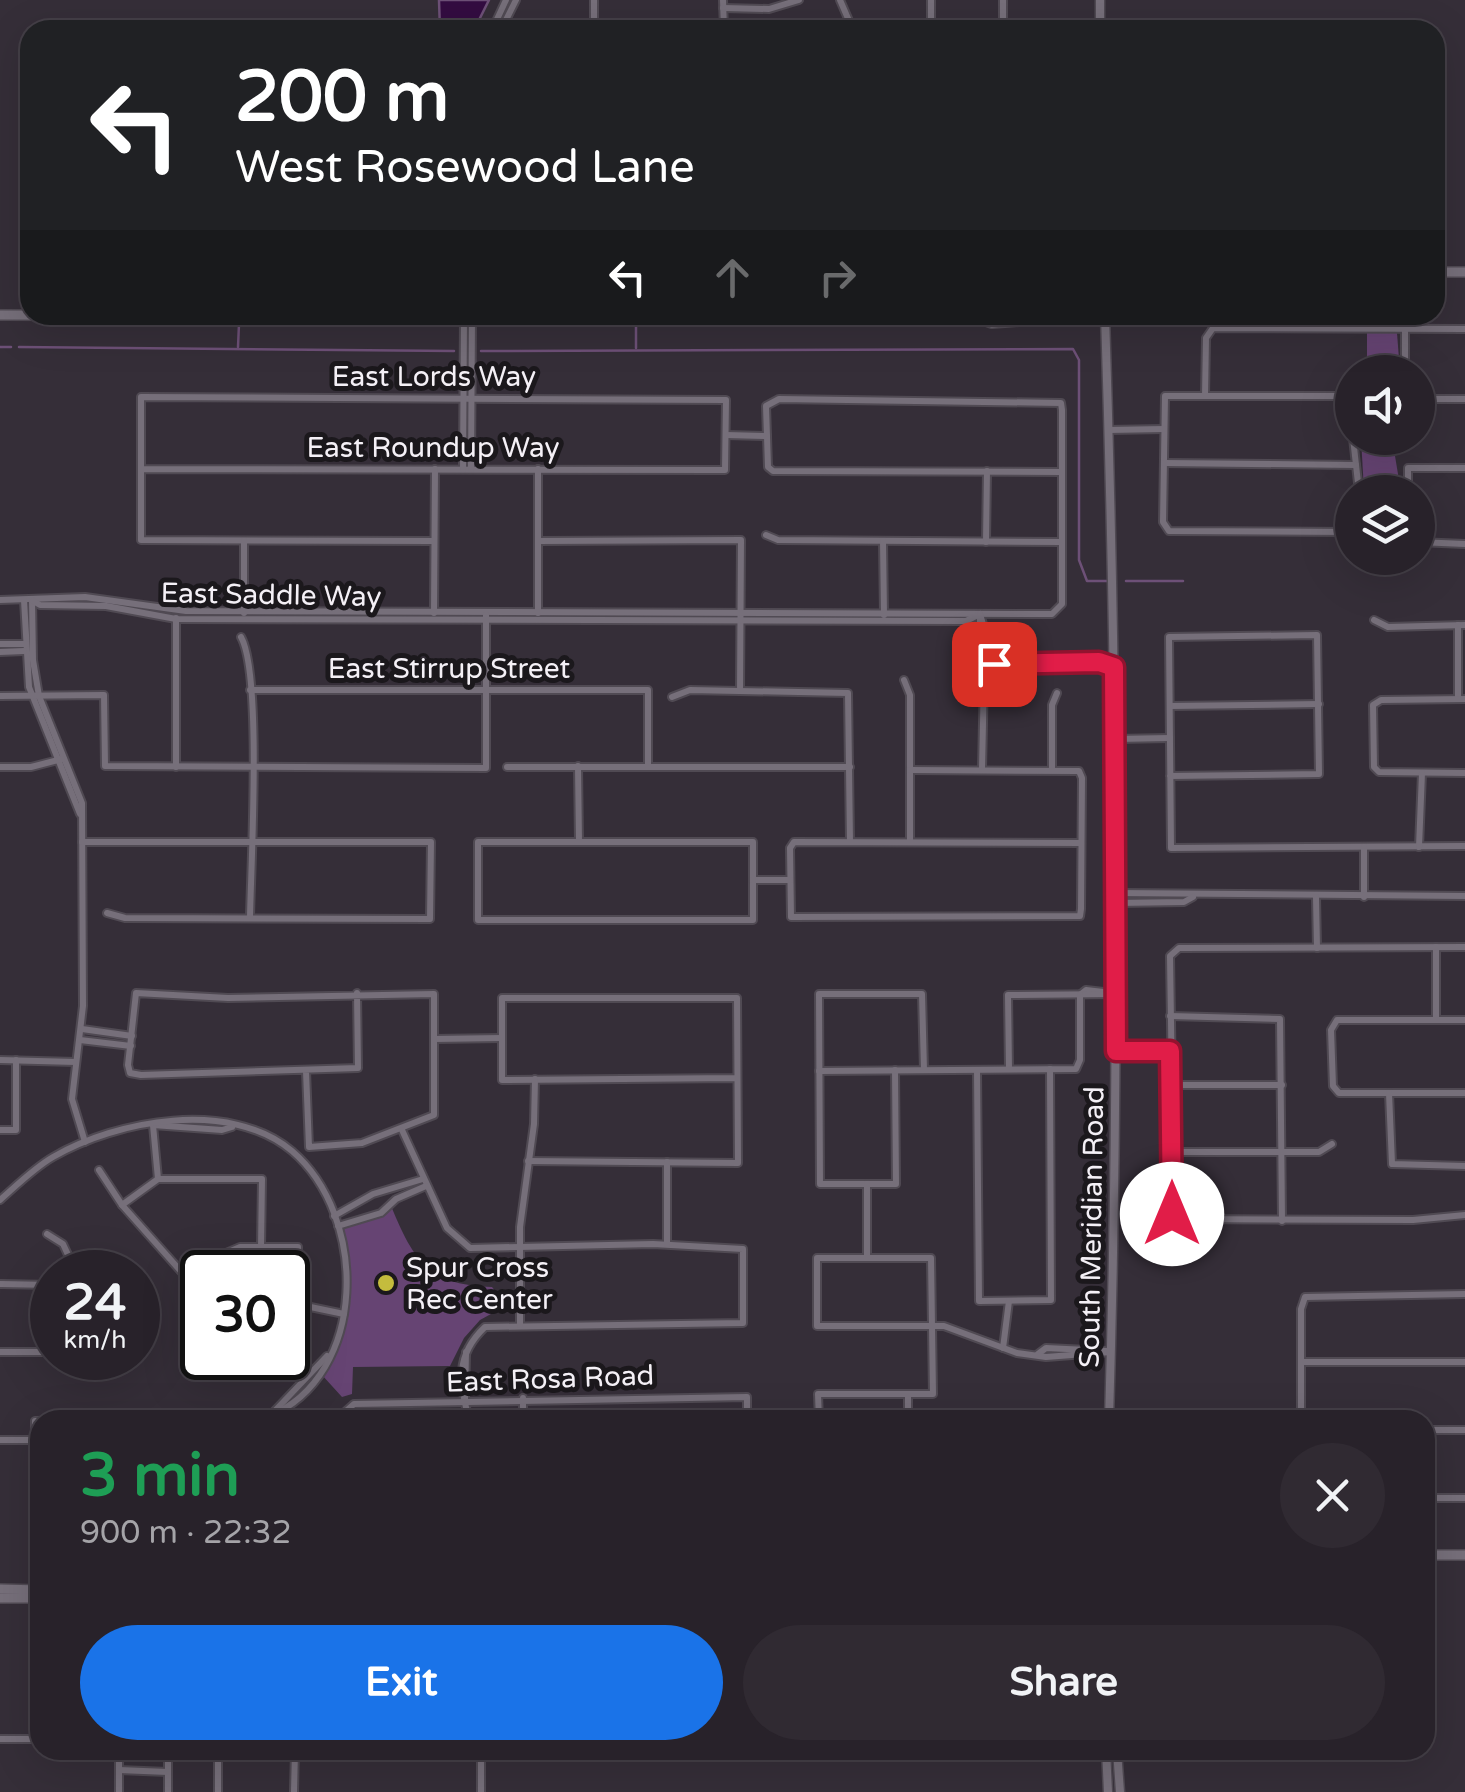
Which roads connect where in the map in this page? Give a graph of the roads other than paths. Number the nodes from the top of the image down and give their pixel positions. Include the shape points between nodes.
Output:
1 (799, 0) edge
2 (787, 2) edge
3 (724, 4) edge
4 (468, 325) edge
5 (1104, 325) edge
6 (1405, 328) junction
7 (1465, 328) edge
8 (1404, 355) edge
9 (1205, 396) junction
10 (1335, 396) edge
11 (466, 399) junction
12 (1435, 399) edge
13 (1465, 399) edge
14 (1164, 429) junction
15 (1108, 430) junction
16 (726, 435) junction
17 (767, 436) junction
18 (1355, 455) edge
19 (1164, 463) junction
20 (1356, 464) junction
21 (1465, 468) edge
22 (141, 469) junction
23 (435, 469) junction
24 (467, 469) junction
25 (538, 470) junction
26 (987, 471) junction
27 (1062, 472) junction
28 (1357, 475) edge
29 (1408, 475) edge
30 (1335, 532) edge
31 (766, 535) dead end
32 (244, 540) junction
33 (538, 540) junction
34 (434, 541) junction
35 (883, 541) junction
36 (986, 542) junction
37 (1062, 542) junction
38 (1435, 543) edge
39 (1465, 544) edge
40 (0, 600) edge
41 (28, 600) junction
42 (538, 614) junction
43 (980, 614) junction
44 (176, 615) junction
45 (434, 615) junction
46 (486, 615) junction
47 (740, 615) junction
48 (244, 616) junction
49 (884, 616) junction
50 (1374, 620) dead end
51 (1461, 625) edge
52 (241, 637) dead end
53 (0, 648) edge
54 (28, 648) junction
55 (1114, 667) junction
56 (981, 669) junction
57 (904, 680) dead end
58 (250, 690) junction
59 (740, 690) junction
60 (486, 691) junction
61 (1057, 693) dead end
62 (0, 696) edge
63 (36, 696) junction
64 (672, 696) dead end
65 (1461, 699) edge
66 (1319, 704) junction
67 (1170, 706) junction
68 (1170, 738) junction
69 (1114, 739) junction
70 (62, 759) junction
71 (578, 766) junction
72 (648, 766) junction
73 (176, 767) junction
74 (251, 767) junction
75 (507, 767) dead end
76 (850, 767) junction
77 (0, 768) edge
78 (1052, 768) junction
79 (982, 769) junction
80 (910, 770) junction
81 (1465, 772) edge
82 (1422, 773) junction
83 (1170, 776) junction
84 (82, 842) junction
85 (252, 842) junction
86 (579, 842) junction
87 (850, 842) junction
88 (910, 842) junction
89 (1082, 843) junction
90 (1465, 846) edge
91 (1364, 847) junction
92 (1420, 847) junction
93 (753, 880) junction
94 (790, 880) junction
95 (1465, 896) edge
96 (1316, 897) junction
97 (1364, 897) junction
98 (1116, 898) junction
99 (106, 912) dead end
100 (250, 917) junction
101 (1436, 947) junction
102 (1465, 947) edge
103 (1317, 948) junction
104 (358, 994) junction
105 (1116, 994) junction
106 (1080, 995) junction
107 (1170, 1016) junction
108 (1436, 1020) junction
109 (1465, 1020) edge
110 (82, 1030) junction
111 (105, 1032) junction
112 (132, 1036) junction
113 (502, 1038) junction
114 (434, 1039) junction
115 (80, 1040) junction
116 (104, 1043) junction
117 (131, 1046) junction
118 (1116, 1051) junction
119 (1170, 1051) junction
120 (0, 1060) edge
121 (16, 1060) junction
122 (76, 1062) junction
123 (1009, 1069) junction
124 (1050, 1069) junction
125 (895, 1070) junction
126 (924, 1070) junction
127 (977, 1070) junction
128 (306, 1071) junction
129 (819, 1071) junction
130 (737, 1078) junction
131 (535, 1080) junction
132 (1282, 1084) junction
133 (1171, 1085) junction
134 (1389, 1093) junction
135 (1465, 1093) edge
136 (153, 1125) junction
137 (0, 1130) edge
138 (402, 1130) junction
139 (85, 1142) junction
140 (1332, 1144) dead end
141 (1171, 1152) junction
142 (1282, 1152) junction
143 (528, 1162) junction
144 (667, 1162) junction
145 (1465, 1166) edge
146 (99, 1170) dead end
147 (158, 1179) junction
148 (424, 1182) junction
149 (867, 1184) junction
150 (380, 1194) junction
151 (0, 1200) edge
152 (367, 1200) junction
153 (122, 1205) junction
154 (386, 1206) junction
155 (372, 1213) junction
156 (1465, 1216) edge
157 (1282, 1220) junction
158 (336, 1221) junction
159 (47, 1234) dead end
160 (667, 1244) junction
161 (261, 1246) junction
162 (520, 1249) junction
163 (67, 1250) edge
164 (234, 1250) edge
165 (298, 1250) edge
166 (867, 1258) junction
167 (180, 1270) edge
168 (0, 1284) edge
169 (30, 1285) edge
170 (1465, 1294) edge
171 (1009, 1300) junction
172 (310, 1307) edge
173 (344, 1314) junction
174 (520, 1324) junction
175 (932, 1326) junction
176 (1003, 1348) junction
177 (0, 1352) edge
178 (30, 1352) edge
179 (1111, 1352) junction
180 (1301, 1362) junction
181 (1465, 1362) edge
182 (908, 1394) junction
183 (524, 1398) junction
184 (465, 1402) junction
185 (278, 1410) edge
186 (347, 1410) edge
187 (467, 1410) edge
188 (524, 1410) edge
189 (748, 1410) edge
190 (818, 1410) edge
191 (908, 1410) edge
192 (1109, 1410) edge
193 (1301, 1410) edge
194 (1435, 1430) edge
195 (1465, 1430) edge
196 (0, 1440) edge
197 (30, 1440) edge
198 (1435, 1498) edge
199 (1465, 1498) edge
200 (1435, 1555) edge
201 (1465, 1555) edge
202 (0, 1589) edge
203 (30, 1590) edge
204 (0, 1598) edge
205 (30, 1598) edge
206 (0, 1739) edge
207 (30, 1739) edge
208 (120, 1760) edge
209 (168, 1760) edge
210 (218, 1760) edge
211 (294, 1760) edge
212 (481, 1760) edge
213 (1106, 1760) edge
214 (1118, 1760) edge
215 (119, 1770) junction
216 (168, 1772) junction
217 (119, 1792) edge
218 (168, 1792) edge
219 (218, 1792) edge
220 (294, 1792) edge
221 (481, 1792) edge
222 (1108, 1792) edge
223 (1120, 1792) edge

1 - 2 street
2 - 3 street via 768,10
4 - 11 street
5 - 15 street, South Meridian Road
6 - 7 street
6 - 8 street
6 - 9 street via 1208,330
9 - 10 street
9 - 14 street via 1165,396
11 - 16 street, East Lords Way via 726,400
11 - 22 street, East Lords Way via 142,397
11 - 24 street
12 - 13 street
14 - 15 street
14 - 19 street
15 - 55 street, South Meridian Road
16 - 17 street
16 - 25 street, East Roundup Way via 725,470
17 - 26 street via 773,471
17 - 27 street via 766,406 779,399 1053,400 1062,410
18 - 20 street
19 - 20 street
19 - 30 street via 1169,531
20 - 28 street
21 - 29 street via 1408,468
22 - 23 street, East Roundup Way
22 - 32 street via 140,540
23 - 24 street, East Roundup Way
23 - 34 street
24 - 25 street, East Roundup Way
25 - 33 street
26 - 27 street
26 - 36 street
27 - 37 street
31 - 35 street
32 - 34 street
32 - 48 street
33 - 42 street
33 - 47 street via 741,540
34 - 45 street
35 - 36 street
35 - 49 street
36 - 37 street
37 - 43 street, East Saddle Way via 1059,611
38 - 39 street
40 - 41 street, East Saddle Way
41 - 44 street, East Saddle Way
41 - 54 street
42 - 46 street, East Saddle Way
42 - 47 street, East Saddle Way
43 - 49 street, East Saddle Way
43 - 56 street
44 - 48 street, East Saddle Way
44 - 73 street
45 - 46 street, East Saddle Way
45 - 48 street, East Saddle Way
46 - 60 street
47 - 49 street, East Saddle Way
47 - 59 street
50 - 51 street via 1388,626
51 - 65 street
52 - 58 street via 248,648
53 - 54 street
54 - 63 street
55 - 56 street via 1082,662
55 - 69 street, South Meridian Road
56 - 79 street
57 - 80 street
58 - 60 street, East Stirrup Street
58 - 74 street
59 - 64 street
59 - 76 street via 848,692
60 - 72 street, East Stirrup Street via 648,690
60 - 74 street via 486,768
61 - 78 street
62 - 63 street
63 - 70 street
63 - 73 street via 104,695 105,766
65 - 82 street via 1376,701 1374,767
66 - 67 street
66 - 67 street via 1317,636 1169,637
66 - 83 street via 1319,774
67 - 68 street
68 - 69 street
68 - 83 street
69 - 98 street, South Meridian Road
70 - 77 street
70 - 84 street
71 - 72 street
71 - 75 street
71 - 86 street
72 - 76 street
73 - 74 street
74 - 85 street
76 - 87 street
78 - 79 street
78 - 89 street via 1079,771 1082,778
79 - 80 street
80 - 88 street
81 - 82 street
82 - 92 street
83 - 91 street via 1171,848
84 - 85 street
84 - 110 street
85 - 100 street
85 - 100 street via 430,842 430,919
86 - 93 street via 753,842
86 - 93 street via 478,842 478,920 753,920
87 - 88 street
87 - 94 street via 794,842
88 - 89 street
89 - 94 street via 1081,908 1074,918 798,918 790,912
90 - 92 street
91 - 92 street
91 - 97 street
93 - 94 street
95 - 97 street
96 - 97 street
96 - 98 street
96 - 103 street
98 - 105 street, South Meridian Road
99 - 100 street via 126,918
101 - 102 street
101 - 103 street
101 - 108 street
103 - 107 street via 1172,951
104 - 112 street via 136,993
104 - 114 street via 434,994
104 - 128 street via 358,1068
105 - 106 street
105 - 118 street, South Meridian Road
106 - 123 street via 1008,995
106 - 124 street via 1080,1065
107 - 119 street
107 - 132 street via 1280,1020
108 - 109 street
108 - 134 street via 1333,1023 1334,1091
110 - 111 street
110 - 115 street
111 - 112 street
111 - 116 street
112 - 117 street
113 - 114 street
113 - 130 street via 502,998 737,998
113 - 131 street via 502,1080
114 - 138 street via 434,1115
115 - 116 street
115 - 122 street
116 - 117 street
117 - 128 street via 130,1073
118 - 119 street
118 - 179 street, South Meridian Road
119 - 133 street
120 - 121 street
121 - 122 street
121 - 137 street via 16,1130
122 - 139 street via 73,1102
123 - 124 street
123 - 127 street
124 - 171 street via 1051,1300
125 - 126 street
125 - 129 street
125 - 149 street via 896,1184
126 - 127 street
126 - 129 street via 922,994 819,994
127 - 171 street via 979,1301
128 - 138 street via 309,1147 362,1144
129 - 149 street via 820,1184
130 - 131 street
130 - 144 street via 738,1163
131 - 143 street
132 - 133 street
132 - 142 street
133 - 141 street
134 - 135 street
134 - 145 street via 1392,1164
136 - 139 street
136 - 147 street
136 - 158 street via 234,1127 272,1138 309,1171
138 - 148 street
139 - 151 street via 51,1158
140 - 142 street via 1319,1152
141 - 142 street
141 - 157 street via 1174,1219
142 - 157 street
143 - 144 street
143 - 162 street
144 - 160 street
146 - 153 street
147 - 153 street
147 - 161 street via 262,1179
148 - 150 street
148 - 154 street
148 - 162 street via 458,1242
149 - 166 street
150 - 152 street
150 - 154 street
152 - 155 street
152 - 158 street
153 - 167 street
154 - 155 street
155 - 158 street
156 - 157 street
158 - 173 street via 348,1272
159 - 163 street
160 - 162 street
160 - 174 street via 743,1249 744,1323
161 - 164 street
161 - 165 street
162 - 174 street
166 - 175 street via 931,1258
166 - 175 street via 817,1258 817,1326
168 - 169 street
170 - 180 street via 1305,1296
171 - 176 street
172 - 173 street
173 - 185 street via 311,1384
174 - 184 street via 490,1325 466,1352
175 - 176 street via 963,1330
175 - 182 street via 933,1394
176 - 179 street via 1098,1357
177 - 178 street
179 - 192 street, South Meridian Road
180 - 181 street
180 - 193 street
182 - 190 street via 818,1394
182 - 191 street
183 - 184 street, East Rosa Road
183 - 188 street
183 - 189 street, East Rosa Road via 747,1397
184 - 186 street, East Rosa Road via 354,1404
184 - 187 street
194 - 195 street
196 - 197 street
198 - 199 street
200 - 201 main road
202 - 203 main road
204 - 205 main road
206 - 207 street
208 - 215 street
209 - 216 street
210 - 219 street
211 - 220 street
212 - 221 street
213 - 222 street
214 - 223 street
215 - 216 street
215 - 217 street
216 - 218 street

